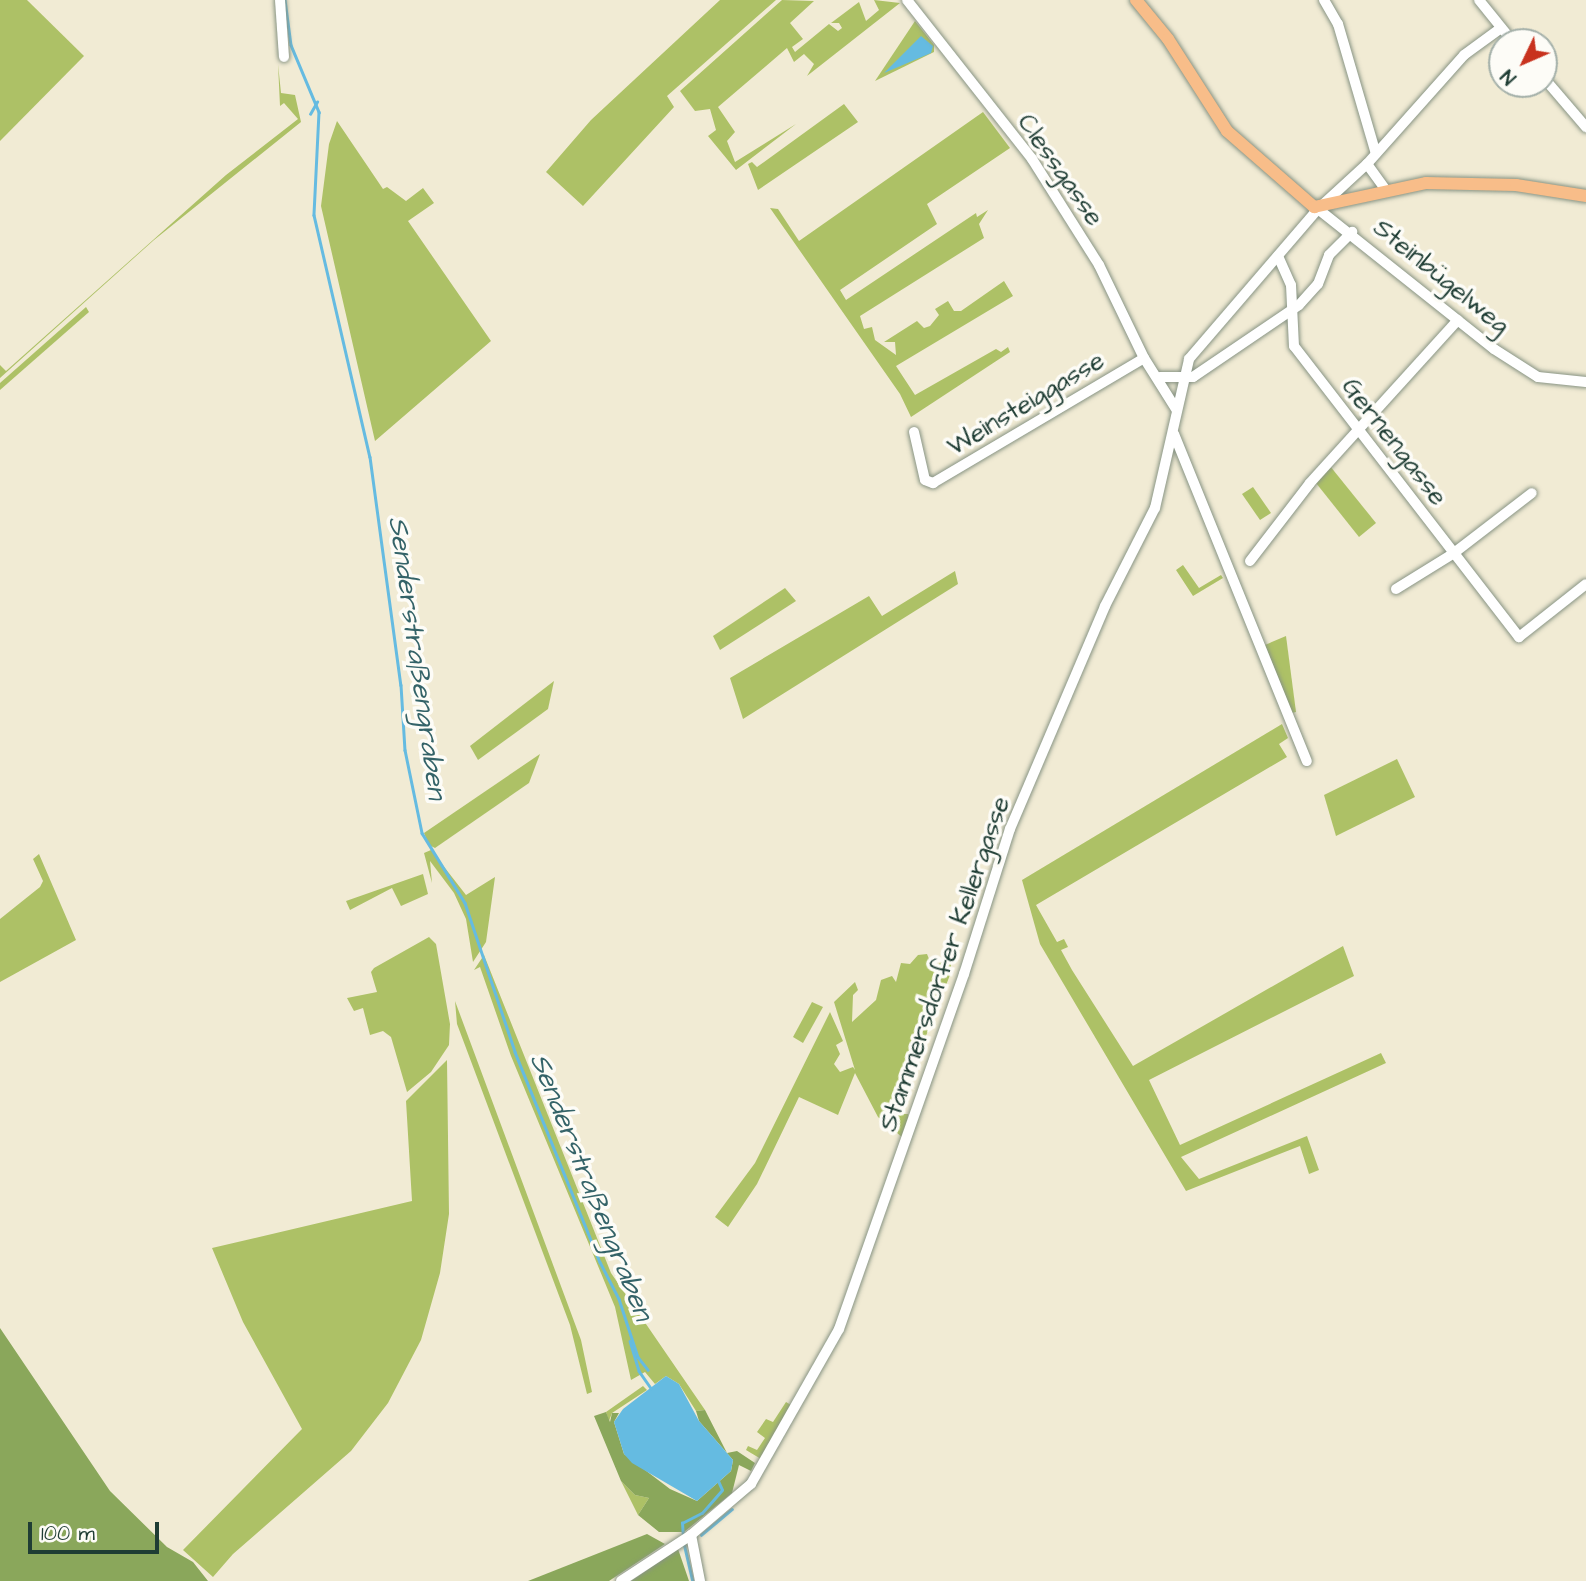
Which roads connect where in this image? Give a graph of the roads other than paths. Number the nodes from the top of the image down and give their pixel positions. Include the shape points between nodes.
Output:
1 (279, 0) edge
2 (907, 0) edge
3 (1136, 0) edge
4 (1146, 0) edge
5 (1324, 0) edge
6 (1479, 0) edge
7 (1152, 20) junction
8 (1501, 28) edge
9 (1488, 37) edge
10 (284, 57) dead end
11 (1558, 94) edge
12 (1586, 127) edge
13 (1376, 154) junction
14 (1367, 164) junction
15 (1385, 189) junction
16 (1586, 196) edge
17 (1318, 209) junction
18 (1352, 232) junction
19 (1278, 256) junction
20 (1292, 309) junction
21 (1458, 320) junction
22 (1144, 358) junction
23 (1183, 376) junction
24 (1160, 377) junction
25 (1586, 382) edge
26 (1176, 409) junction
27 (1358, 431) junction
28 (914, 432) dead end
29 (1173, 432) junction
30 (1532, 493) dead end
31 (1454, 553) junction
32 (1250, 561) dead end
33 (1586, 584) edge
34 (1396, 589) dead end
35 (1307, 761) dead end
36 (689, 1536) junction
37 (621, 1581) edge
38 (700, 1581) edge

1 - 10 street
2 - 22 street, Clessgasse via 1031,159 1099,265
3 - 7 main road
4 - 7 street
5 - 13 street via 1338,24
6 - 8 street
7 - 17 main road via 1227,131
9 - 13 street, Stammersdorfer Kellergasse via 1464,55
11 - 12 street
13 - 14 street, Stammersdorfer Kellergasse
14 - 15 street
14 - 17 street, Stammersdorfer Kellergasse
15 - 16 main road via 1461,182
15 - 17 main road
17 - 18 street, Steinbügelweg
17 - 19 street, Stammersdorfer Kellergasse
18 - 20 street via 1329,255 1312,292
18 - 21 street, Steinbügelweg
19 - 20 street, Gernengasse via 1289,278
19 - 23 street, Stammersdorfer Kellergasse via 1189,359
20 - 23 street via 1219,362 1193,377
20 - 27 street, Gernengasse via 1294,346
21 - 25 street, Steinbügelweg via 1538,377
21 - 27 street
22 - 24 street, Clessgasse
22 - 28 street, Weinsteiggasse via 929,484
23 - 24 street
23 - 26 street, Stammersdorfer Kellergasse
24 - 26 street, Clessgasse
26 - 29 street, Stammersdorfer Kellergasse
27 - 31 street, Gernengasse
27 - 32 street
29 - 35 street
29 - 36 street, Stammersdorfer Kellergasse via 1147,529 1105,606 1010,829 975,943 839,1329 751,1485
30 - 31 street
31 - 33 street, Gernengasse via 1519,637
31 - 34 street
36 - 37 street, Stammersdorfer Kellergasse
36 - 38 street

